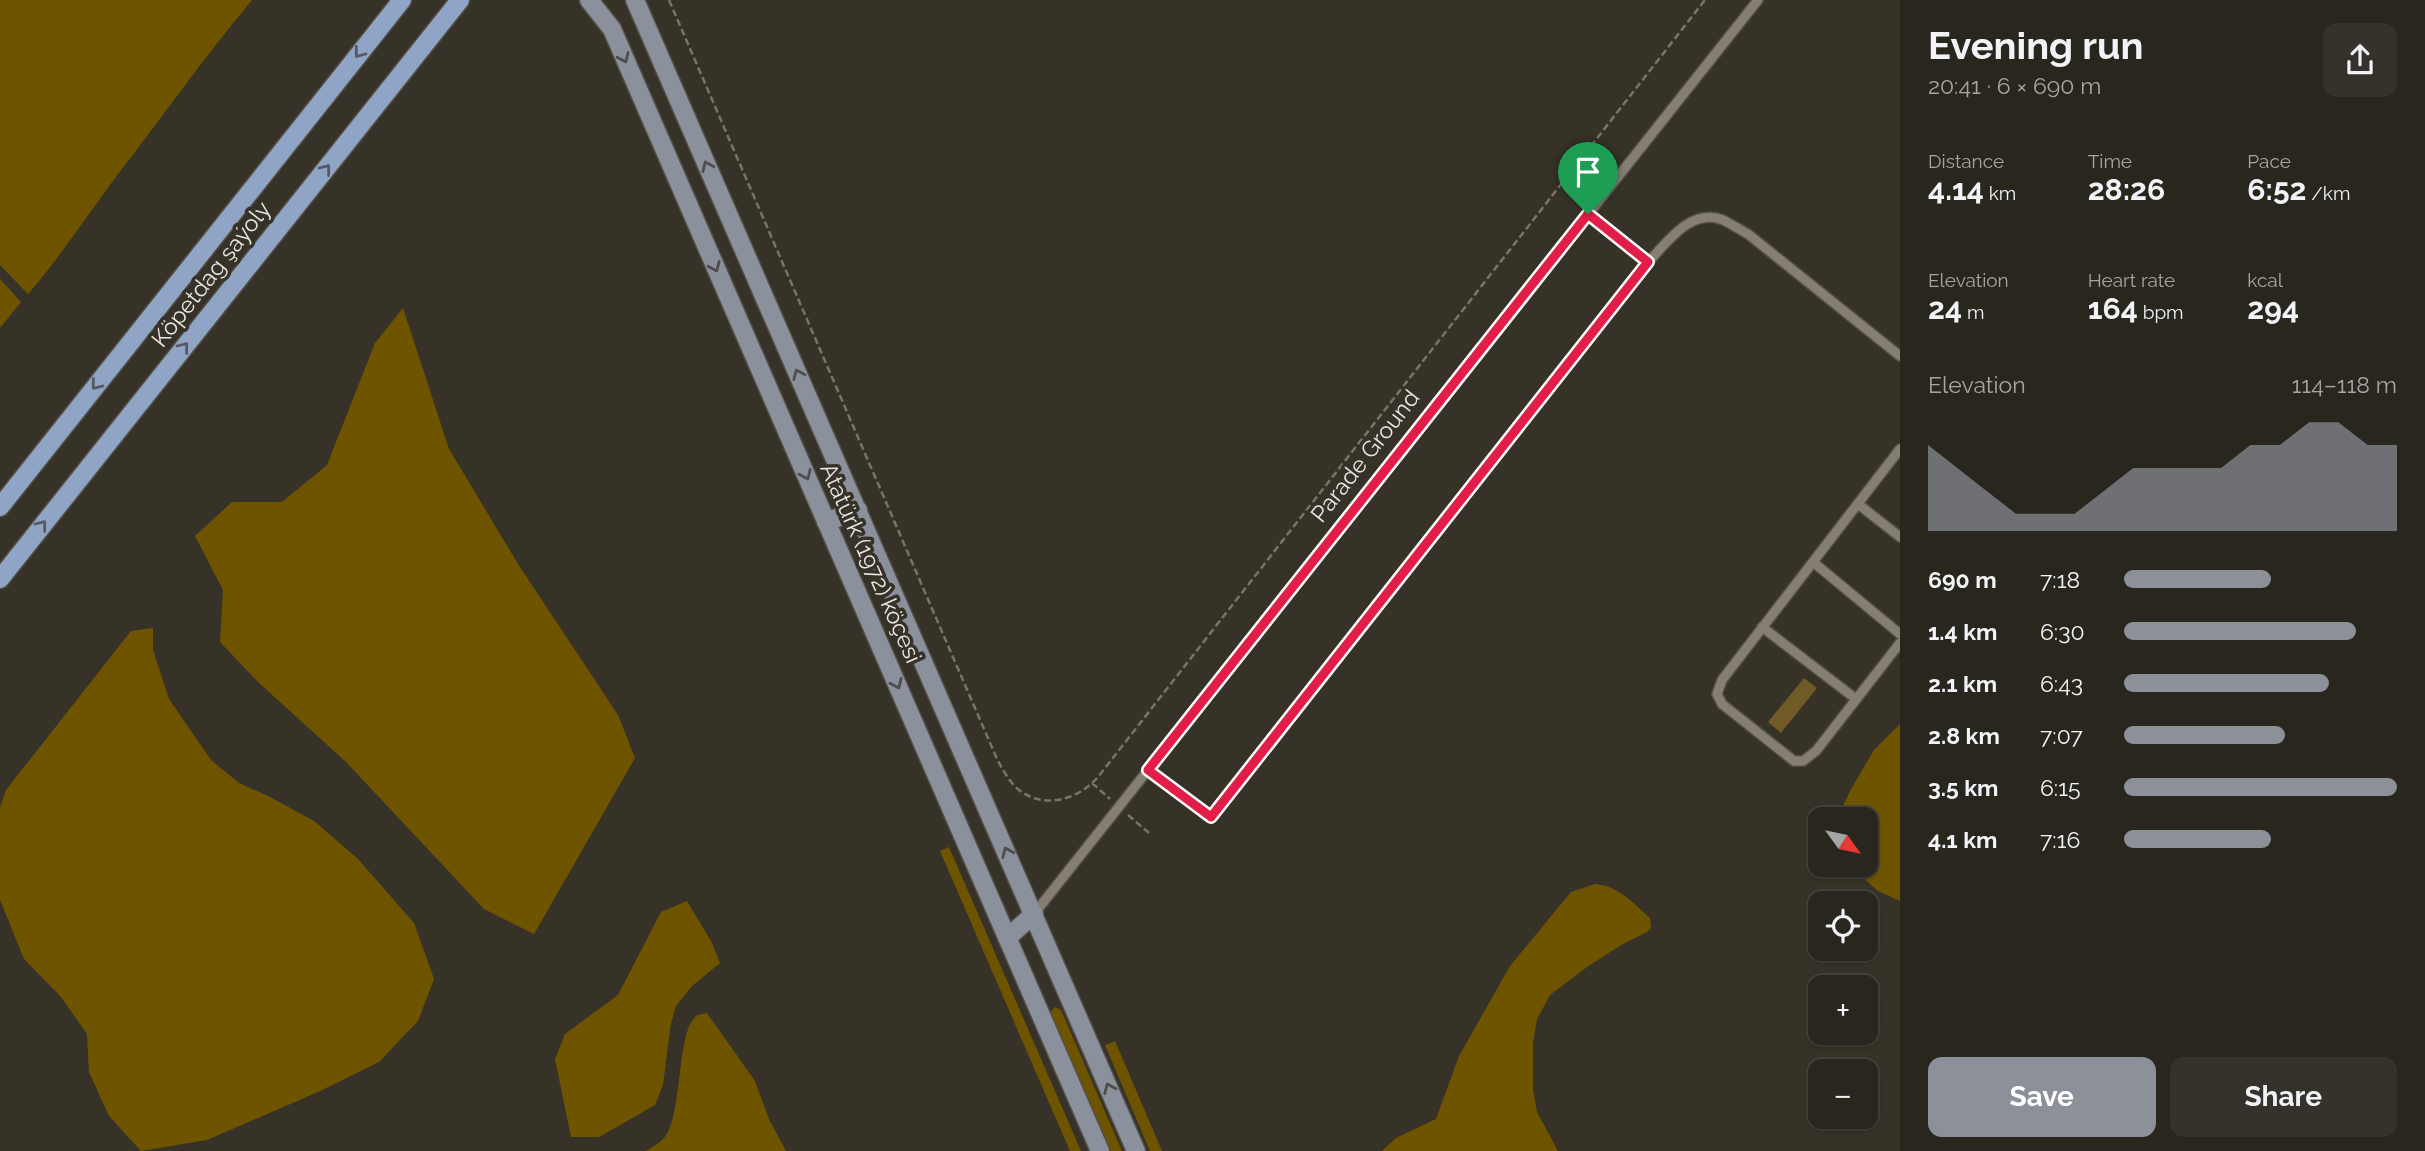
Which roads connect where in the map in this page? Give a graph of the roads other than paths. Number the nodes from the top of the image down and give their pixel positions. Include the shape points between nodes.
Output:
1 (402, 0) edge
2 (460, 0) edge
3 (589, 0) edge
4 (635, 0) edge
5 (1758, 0) edge
6 (1588, 214) junction
7 (1648, 262) junction
8 (1900, 356) edge
9 (1900, 449) edge
10 (1857, 504) junction
11 (0, 506) edge
12 (858, 510) junction
13 (826, 522) junction
14 (1900, 537) edge
15 (1813, 562) junction
16 (0, 579) edge
17 (1762, 628) junction
18 (1900, 634) edge
19 (1900, 643) edge
20 (1856, 699) junction
21 (1148, 770) junction
22 (1034, 914) junction
23 (1007, 938) junction
24 (1100, 1151) edge
25 (1136, 1151) edge

1 -> 11 main road, Köpetdag şaýoly
16 -> 2 main road, Köpetdag şaýoly
3 -> 13 street, Atatürk (1972) köçesi via 612,29
12 -> 4 street, Atatürk (1972) köçesi
5 - 6 lane, Parade Ground
6 - 7 lane
6 - 21 lane, Parade Ground
7 - 8 lane via 1687,223 1720,218 1748,234
7 - 21 lane via 1211,817
9 - 10 lane
10 - 14 lane
10 - 15 lane
12 - 13 street
22 -> 12 street, Atatürk (1972) köçesi
13 -> 23 street, Atatürk (1972) köçesi
15 - 17 lane
15 - 18 lane
17 - 20 lane
17 - 20 lane via 1722,680 1717,694 1722,704 1794,761 1803,761 1816,751
19 - 20 lane
21 - 22 lane, Parade Ground
22 - 23 street, Parade Ground
25 -> 22 street, Atatürk (1972) köçesi
23 - 24 street, Atatürk (1972) köçesi

